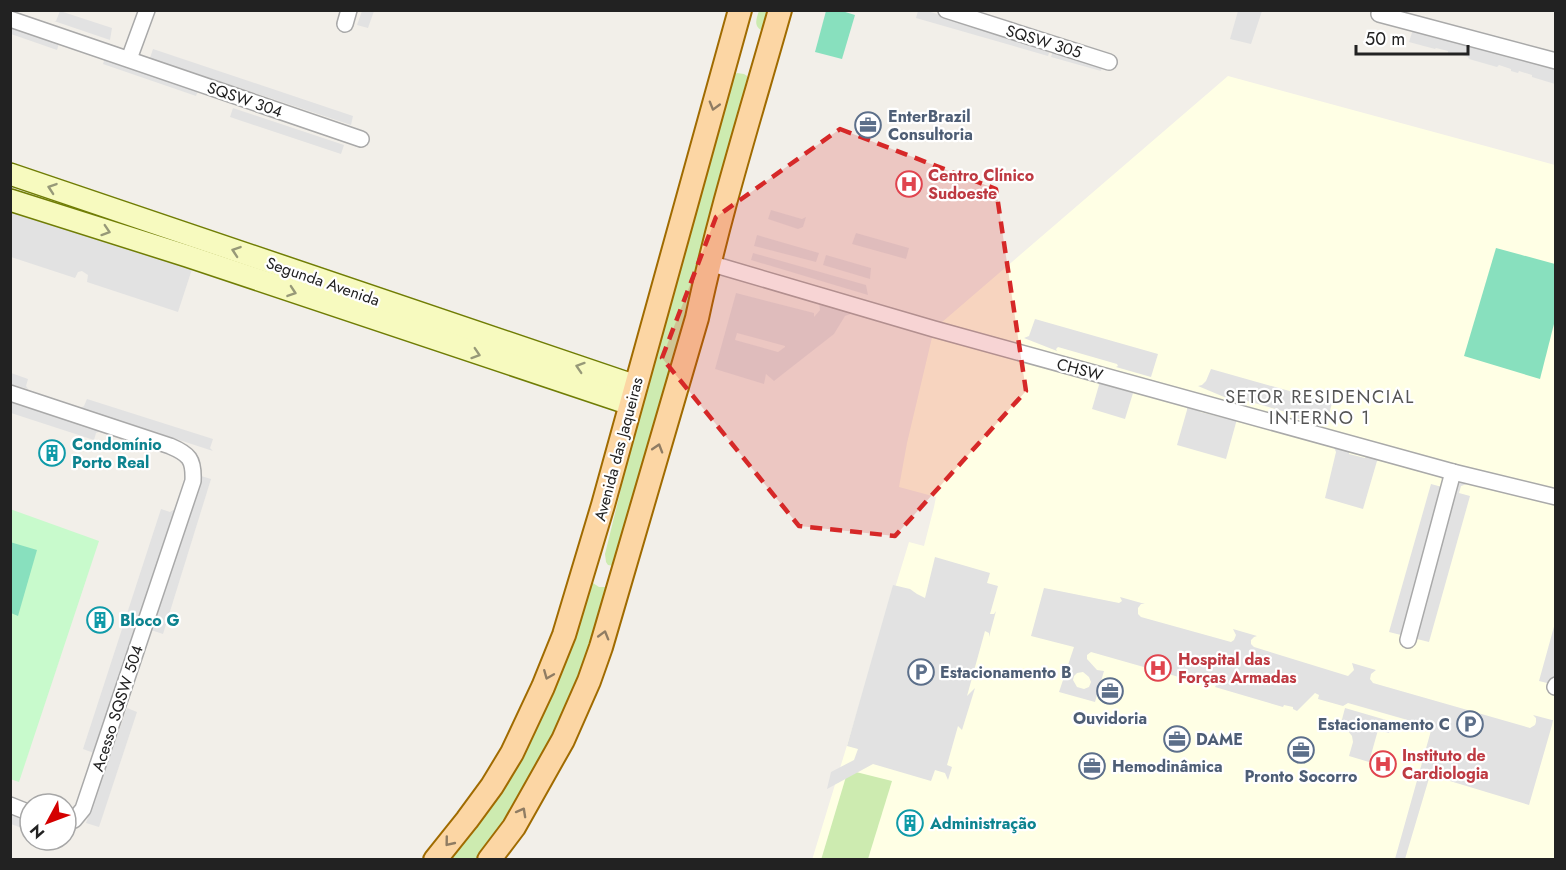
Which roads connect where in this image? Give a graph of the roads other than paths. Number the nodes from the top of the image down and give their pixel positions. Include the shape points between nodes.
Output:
1 (147, 10) edge
2 (946, 10) edge
3 (1376, 12) edge
4 (10, 19) edge
5 (778, 19) edge
6 (738, 20) edge
7 (129, 59) junction
8 (1556, 61) edge
9 (1109, 62) dead end
10 (725, 69) junction
11 (758, 85) junction
12 (362, 139) dead end
13 (10, 174) edge
14 (10, 200) edge
15 (709, 263) junction
16 (10, 393) edge
17 (633, 395) junction
18 (1453, 472) junction
19 (1556, 497) edge
20 (587, 560) junction
21 (622, 575) junction
22 (1408, 640) dead end
23 (78, 816) edge
24 (435, 860) edge
25 (489, 860) edge

1 - 7 street
2 - 9 street, SQSW 305
3 - 8 street
4 - 7 street, SQSW 304
5 - 6 main road via 760,39 747,38
5 - 11 main road
6 - 10 main road, Avenida das Jaqueiras
7 - 12 street, SQSW 304
10 - 11 main road via 744,69
10 -> 17 main road, Avenida das Jaqueiras
11 - 15 main road
17 -> 13 street, Segunda Avenida via 344,288
14 -> 17 street, Segunda Avenida
15 - 18 street, CHSW
21 -> 15 main road via 697,318
16 - 23 street, Acesso SQSW 504 via 185,452 193,470 193,481 84,809
17 - 20 main road, Avenida das Jaqueiras
18 - 19 street, CHSW
18 - 22 street
20 - 21 main road via 604,576
20 -> 24 main road, Avenida das Jaqueiras via 564,634 512,753 492,786
25 -> 21 main road via 514,827 563,740 589,681

